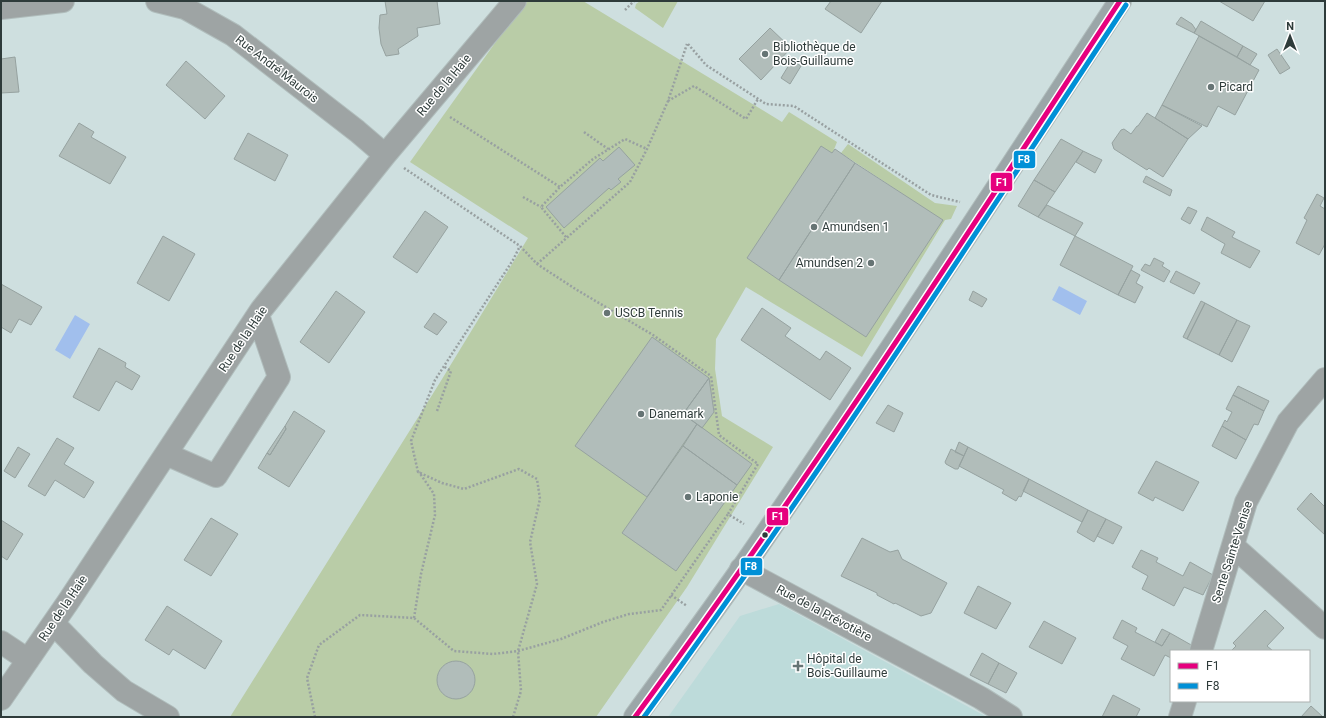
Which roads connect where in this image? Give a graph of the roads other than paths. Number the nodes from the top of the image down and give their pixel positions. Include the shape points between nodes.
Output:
1 (63, 1) edge
2 (157, 1) edge
3 (515, 1) edge
4 (1120, 1) edge
5 (1, 8) edge
6 (385, 155) junction
7 (258, 315) junction
8 (1325, 379) edge
9 (166, 454) junction
10 (1233, 546) junction
11 (741, 569) junction
12 (54, 624) junction
13 (1325, 628) edge
14 (1, 642) edge
15 (1201, 650) edge
16 (28, 660) junction
17 (1, 699) edge
18 (1185, 702) edge
19 (168, 717) edge
20 (635, 717) edge
21 (1011, 717) edge
22 (1180, 717) edge

1 - 5 street
2 - 6 street, Rue André Maurois via 185,8 234,35
3 - 6 street, Rue de la Haie
4 - 11 main road via 859,396
6 - 7 street, Rue de la Haie
7 - 9 street, Rue de la Haie
7 - 9 street via 279,378 216,476
8 - 10 street, Sente Sainte-Venise via 1288,422 1246,502
9 - 12 street, Rue de la Haie
10 - 13 street
10 - 15 street, Sente Sainte-Venise
11 - 20 main road
11 - 21 street, Rue de la Prévotière via 981,698
12 - 16 street, Rue de la Haie
12 - 19 street via 124,691
14 - 16 street
16 - 17 street, Rue de la Haie
18 - 22 street

